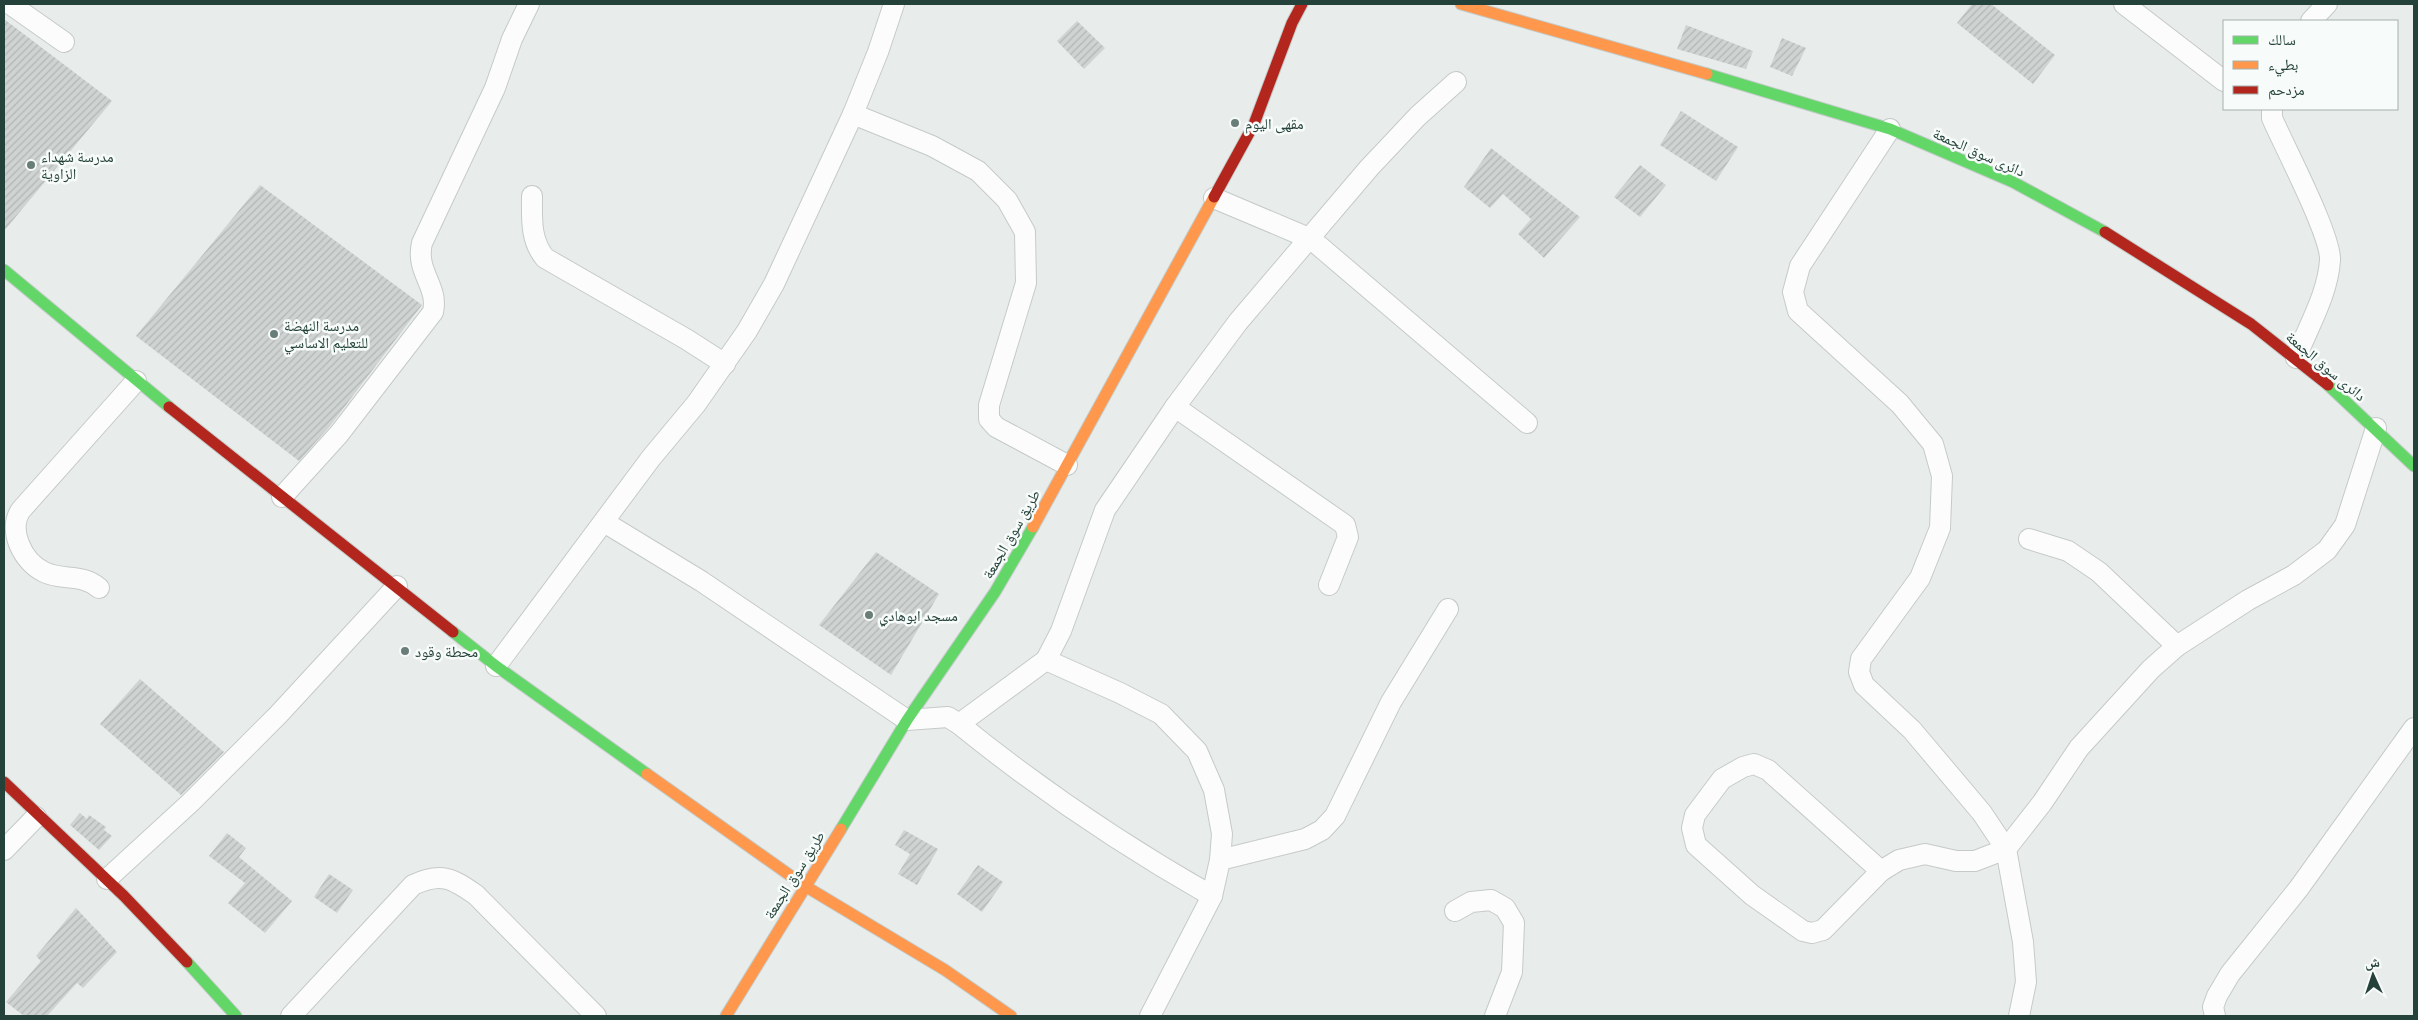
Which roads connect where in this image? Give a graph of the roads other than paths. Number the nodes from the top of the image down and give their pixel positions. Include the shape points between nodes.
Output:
1 (10, 4) edge
2 (529, 4) edge
3 (894, 4) edge
4 (1302, 4) edge
5 (1461, 4) edge
6 (2124, 4) edge
7 (2327, 4) edge
8 (1315, 6) dead end
9 (1284, 13) dead end
10 (2312, 20) edge
11 (1286, 40) junction
12 (64, 42) dead end
13 (2223, 80) edge
14 (1456, 82) dead end
15 (2268, 112) edge
16 (853, 114) junction
17 (1890, 129) junction
18 (532, 196) dead end
19 (1214, 198) junction
20 (1311, 238) junction
21 (4, 270) edge
22 (2296, 358) junction
23 (725, 364) junction
24 (136, 381) junction
25 (1175, 407) junction
26 (1527, 423) dead end
27 (2376, 428) junction
28 (1067, 465) junction
29 (2414, 466) edge
30 (282, 497) junction
31 (604, 522) junction
32 (2029, 539) dead end
33 (1328, 585) dead end
34 (397, 586) junction
35 (99, 588) dead end
36 (1448, 609) dead end
37 (2177, 646) junction
38 (1046, 660) junction
39 (496, 666) junction
40 (907, 720) junction
41 (959, 724) junction
42 (2414, 728) edge
43 (4, 782) edge
44 (36, 817) junction
45 (2006, 849) junction
46 (4, 850) edge
47 (1220, 860) junction
48 (1881, 871) junction
49 (107, 879) junction
50 (804, 886) junction
51 (1212, 896) junction
52 (1455, 911) dead end
53 (236, 1016) edge
54 (291, 1016) edge
55 (596, 1016) edge
56 (726, 1016) edge
57 (1011, 1016) edge
58 (1150, 1016) edge
59 (1494, 1016) edge
60 (2019, 1016) edge
61 (2215, 1016) edge

1 - 12 street
2 - 30 street via 422,243 420,261 433,293 433,312 339,434
3 - 16 street
4 - 11 street, طريق سوق الجمعة
5 - 17 street, دائرى سوق الجمعة via 1604,43
6 - 13 street
7 - 10 street
8 - 11 street
9 - 11 street
11 - 19 street, طريق سوق الجمعة via 1254,124
14 - 20 street via 1418,116 1369,168
15 - 22 street via 2320,226 2330,258 2326,284
16 - 23 street via 774,284
16 - 28 street via 932,146 978,171 1007,200 1025,232 1026,283 989,405 989,418 996,427
17 - 22 street, دائرى سوق الجمعة via 2012,182 2119,240 2251,324
17 - 45 street via 1800,266 1793,292 1798,311 1900,404 1933,444 1942,476 1940,528 1920,578 1861,659 1859,672 1864,685 1912,730 1982,813
18 - 23 street via 532,227 538,250 546,258
19 - 20 street
19 - 28 street, طريق سوق الجمعة
20 - 25 street via 1238,322
20 - 26 street
21 - 24 street
22 - 27 street, دائرى سوق الجمعة
23 - 31 street
24 - 30 street
24 - 35 street via 21,510 14,526 15,537 40,570 91,581
25 - 33 street via 1345,525 1348,536
25 - 38 street via 1105,510
27 - 29 street, دائرى سوق الجمعة
27 - 37 street via 2345,525 2327,550 2294,576 2248,600
28 - 40 street, طريق سوق الجمعة via 995,592
30 - 34 street
31 - 39 street
31 - 40 street via 709,587
32 - 37 street via 2068,551 2099,572
34 - 39 street
34 - 49 street via 278,716
36 - 47 street via 1391,702 1335,816 1322,830 1305,839
37 - 45 street via 2151,669 2078,748 2042,803
38 - 41 street
38 - 47 street via 1162,714 1198,751 1214,790 1222,834
39 - 50 street
40 - 41 street via 948,717
40 - 50 street, طريق سوق الجمعة
41 - 51 street via 1156,864
42 - 61 street via 2298,888 2230,974 2213,1007
43 - 44 street
44 - 46 street
44 - 49 street
45 - 48 street via 1975,861 1956,861 1925,854 1899,860
45 - 60 street via 2024,942 2026,982
47 - 51 street
48 - 48 street via 1768,770 1754,764 1722,779 1695,815 1692,828 1696,846 1752,895 1802,931 1823,930
49 - 53 street
50 - 56 street, طريق سوق الجمعة
50 - 57 street via 945,970
51 - 58 street
52 - 59 street via 1471,902 1491,900 1505,908 1514,923 1512,972
54 - 55 street via 413,885 428,878 441,877 457,882 476,895

